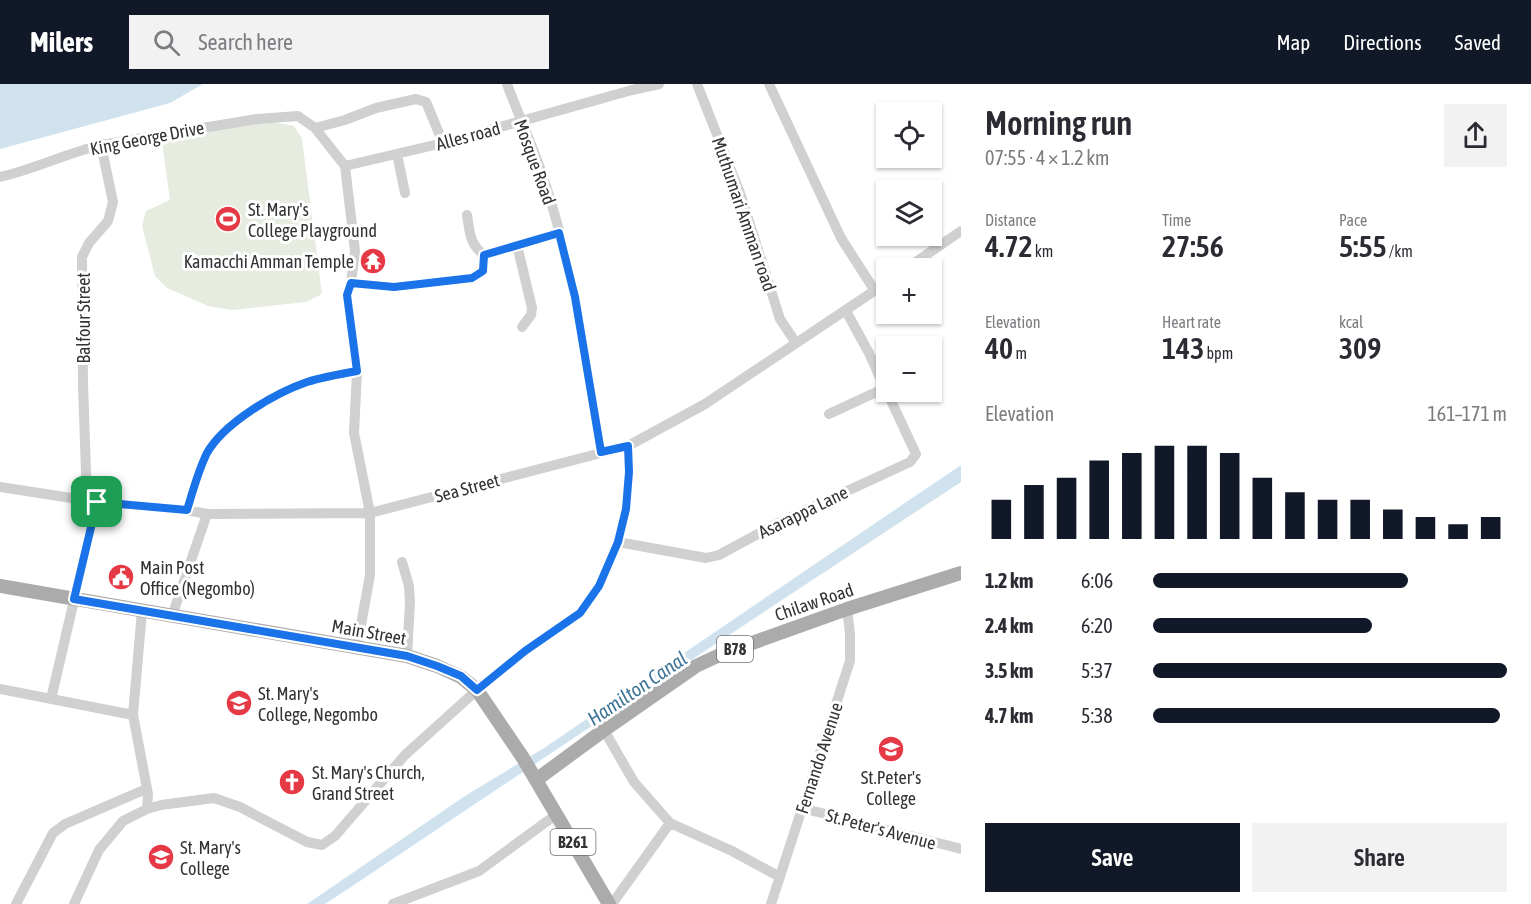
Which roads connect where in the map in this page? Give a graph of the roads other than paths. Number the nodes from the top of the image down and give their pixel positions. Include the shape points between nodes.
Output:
1 (507, 84) edge
2 (659, 84) edge
3 (697, 84) edge
4 (769, 84) edge
5 (631, 87) edge
6 (521, 121) junction
7 (315, 128) junction
8 (443, 143) junction
9 (101, 145) junction
10 (396, 154) junction
11 (345, 166) junction
12 (0, 177) edge
13 (405, 193) dead end
14 (467, 215) dead end
15 (961, 231) edge
16 (559, 233) junction
17 (517, 245) junction
18 (484, 255) junction
19 (922, 258) edge
20 (351, 283) junction
21 (875, 291) joint
22 (846, 311) junction
23 (522, 327) dead end
24 (796, 343) junction
25 (876, 368) edge
26 (357, 371) junction
27 (876, 394) edge
28 (892, 402) edge
29 (829, 414) dead end
30 (628, 446) junction
31 (601, 452) junction
32 (0, 487) edge
33 (92, 502) junction
34 (187, 510) junction
35 (370, 513) junction
36 (207, 514) junction
37 (618, 542) junction
38 (402, 562) dead end
39 (961, 573) edge
40 (0, 586) edge
41 (74, 599) junction
42 (847, 609) junction
43 (142, 611) junction
44 (172, 616) junction
45 (357, 647) junction
46 (407, 656) junction
47 (0, 689) edge
48 (477, 690) junction
49 (51, 699) junction
50 (133, 714) junction
51 (604, 730) junction
52 (536, 780) junction
53 (146, 789) junction
54 (802, 808) junction
55 (147, 809) junction
56 (557, 814) junction
57 (670, 823) junction
58 (961, 849) edge
59 (780, 877) junction
60 (76, 899) edge
61 (16, 904) edge
62 (88, 904) edge
63 (393, 904) edge
64 (610, 904) edge
65 (771, 904) edge

1 - 6 street, Mosque Road
2 - 5 street, Alles road
3 - 24 street, Muthumari Amman road via 740,194 780,319
4 - 21 street via 841,238
5 - 6 street, Alles road
6 - 8 street, Alles road
6 - 16 street, Mosque Road
7 - 8 street via 416,99 426,102
7 - 9 street, King George Drive via 298,116 257,119
7 - 11 street
8 - 10 street, Alles road
9 - 12 street, King George Drive
9 - 33 street, Balfour Street via 113,202 108,221 82,257 83,384
10 - 11 street, Alles road
10 - 13 street
11 - 20 street via 355,251
14 - 18 street via 471,240
15 - 19 street
16 - 17 street
16 - 31 street, Mosque Road via 575,297
17 - 18 street
17 - 23 street via 532,308
18 - 20 street via 483,271 472,278 394,287
20 - 26 street via 347,295
21 - 22 street, Sea Street
22 - 24 street, Sea Street
22 - 25 street, Asarappa Lane
24 - 30 street, Sea Street via 705,404
26 - 34 street via 307,382 274,396 232,424 207,453
26 - 35 street via 354,433
27 - 29 street
28 - 37 street, Asarappa Lane via 916,454 910,462 719,555 706,558
30 - 31 street, Sea Street
30 - 37 street via 626,509
31 - 35 street, Sea Street
32 - 33 street, Sea Street
33 - 34 street, Sea Street
33 - 41 street, Balfour Street
34 - 36 street, Sea Street
35 - 36 street, Sea Street
35 - 45 street via 369,575
36 - 44 street
37 - 48 street via 599,586 580,613
38 - 46 street via 410,602
39 - 42 main road, Chilaw Road / B78
40 - 41 main road, Main Street / B261
41 - 43 main road, Main Street / B261
41 - 49 street, Balfour Street
42 - 51 main road, Chilaw Road / B78 via 696,666
42 - 54 street, Fernando Avenue via 850,661
43 - 44 main road, Main Street / B261
43 - 50 street
44 - 45 main road, Main Street / B261
45 - 46 main road, Main Street / B261
46 - 48 main road, Main Street / B261 via 461,676
47 - 49 street
48 - 52 main road, Main Street / B261
48 - 55 street via 405,755 335,836 322,845 307,842 214,798
49 - 50 street
50 - 53 street
51 - 52 main road, Chilaw Road / B78
51 - 57 street via 634,782
52 - 56 main road, Main Street / B261
53 - 55 street
53 - 61 street via 65,824 53,833
54 - 58 street, St.Peter's Avenue
54 - 59 street, Fernando Avenue
55 - 60 street via 123,821 99,850
56 - 63 street via 479,871
56 - 64 main road, Main Street / B261
57 - 59 street
57 - 64 street
59 - 65 street, Fernando Avenue
60 - 62 street

